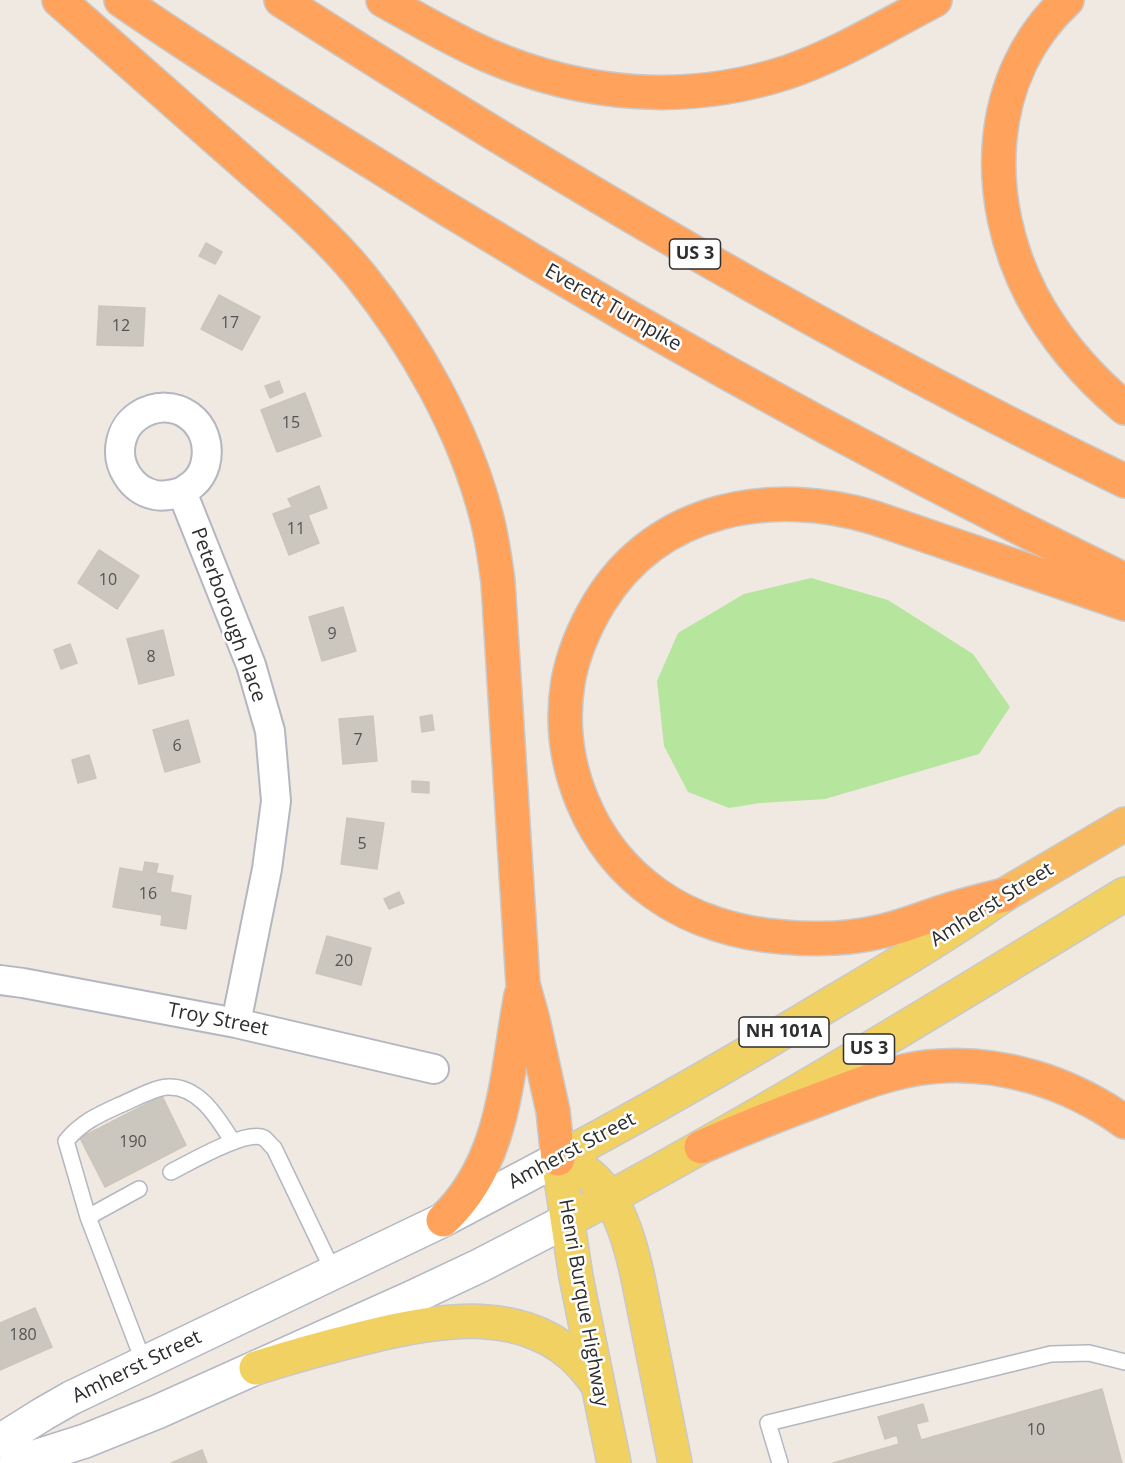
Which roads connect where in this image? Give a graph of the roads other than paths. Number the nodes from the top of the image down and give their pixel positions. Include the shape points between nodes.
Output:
1 (59, 0) edge
2 (121, 0) edge
3 (281, 0) edge
4 (383, 0) edge
5 (935, 0) edge
6 (1067, 0) edge
7 (1125, 408) edge
8 (1125, 482) edge
9 (182, 492) dead end
10 (1125, 580) edge
11 (1125, 604) edge
12 (1125, 824) edge
13 (1125, 894) edge
14 (1004, 895) junction
15 (0, 980) edge
16 (523, 984) junction
17 (236, 1023) junction
18 (434, 1069) dead end
19 (1125, 1122) edge
20 (233, 1142) junction
21 (701, 1147) junction
22 (558, 1158) junction
23 (171, 1172) dead end
24 (139, 1189) dead end
25 (609, 1198) junction
26 (88, 1217) junction
27 (442, 1220) junction
28 (567, 1220) junction
29 (334, 1272) junction
30 (1125, 1362) edge
31 (144, 1363) junction
32 (256, 1368) junction
33 (597, 1384) junction
34 (0, 1441) edge
35 (16, 1463) edge
36 (614, 1463) edge
37 (675, 1463) edge
38 (780, 1463) edge

1 - 16 highway via 297,210 345,258 400,330 451,421 484,506 498,582
2 - 10 highway, Everett Turnpike via 416,190 694,355 881,458
3 - 8 highway, US 3 via 716,267 903,369
4 - 5 highway via 469,47 534,73 595,87 668,93 738,85 788,72 838,51
6 - 7 highway via 1030,43 1010,86 1000,139 1001,196 1018,264 1040,310 1068,350
9 - 17 street, Peterborough Place via 251,665 270,731 276,801 267,869
11 - 14 highway via 848,510 772,505 714,514 655,542 613,583 582,634 571,667 566,710 567,752 576,785 597,832 616,858 641,883 670,903 709,921 750,933 828,937 883,931
12 - 14 highway, Amherst Street / NH 101A
13 - 21 main road, US 3
14 - 22 main road, Amherst Street / NH 101A via 732,1063
15 - 17 street, Troy Street
16 - 22 highway via 553,1111
16 - 27 highway via 504,1096 490,1145 471,1187
17 - 18 street, Troy Street
19 - 21 highway via 1079,1094 1035,1077 988,1068 943,1066 912,1070 849,1088
20 - 23 lane
20 - 26 lane via 212,1110 185,1090 167,1087 93,1117 66,1141
20 - 29 lane via 248,1136 264,1138 274,1148
21 - 25 main road, US 3
22 - 25 main road, Henri Burque Highway via 594,1177
22 - 27 main road, Amherst Street / NH 101A
22 - 28 main road, Henri Burque Highway
24 - 26 lane
25 - 28 main road
25 - 37 main road, Henri Burque Highway via 634,1260
26 - 31 lane
27 - 29 main road, Amherst Street / NH 101A
28 - 32 main road via 438,1286
28 - 33 main road, Henri Burque Highway
29 - 31 main road, Amherst Street / NH 101A
30 - 38 lane via 1089,1353 1052,1354 768,1423
31 - 34 main road, Amherst Street / NH 101A via 71,1398
32 - 33 main road via 392,1330 451,1321 481,1321 543,1336 565,1349
32 - 35 main road via 85,1442
33 - 36 main road, Henri Burque Highway

